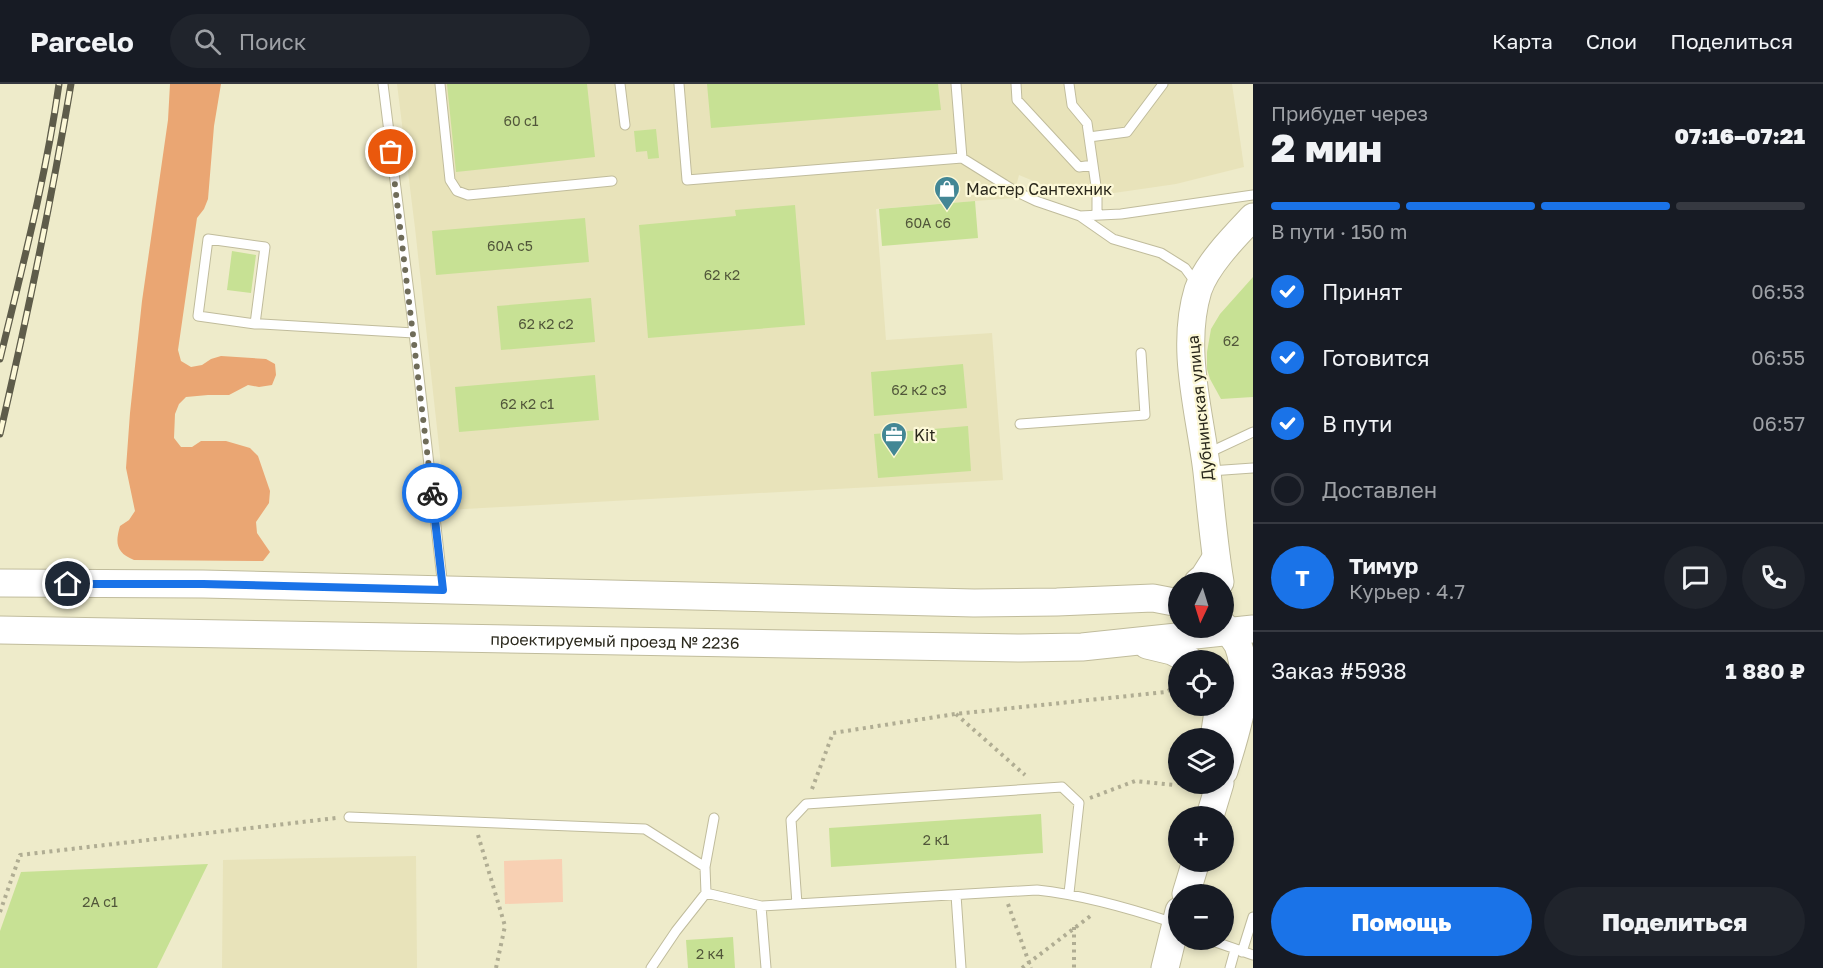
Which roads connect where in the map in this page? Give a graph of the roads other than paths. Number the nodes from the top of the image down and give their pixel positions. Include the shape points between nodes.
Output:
1 (383, 84) edge
2 (440, 84) edge
3 (620, 84) edge
4 (679, 84) edge
5 (956, 84) edge
6 (1016, 84) edge
7 (1069, 84) edge
8 (1162, 84) edge
9 (625, 125) dead end
10 (1089, 137) junction
11 (962, 158) junction
12 (1093, 165) junction
13 (612, 181) dead end
14 (1253, 195) edge
15 (1097, 215) junction
16 (1080, 216) junction
17 (1253, 217) edge
18 (1199, 288) junction
19 (255, 324) junction
20 (414, 333) junction
21 (1141, 352) dead end
22 (1020, 424) dead end
23 (1253, 432) edge
24 (1206, 463) junction
25 (1253, 468) edge
26 (1218, 570) edge
27 (0, 583) edge
28 (443, 590) junction
29 (1168, 595) edge
30 (1153, 598) junction
31 (1168, 601) edge
32 (1235, 629) edge
33 (0, 630) edge
34 (1137, 642) junction
35 (1168, 650) edge
36 (1228, 650) edge
37 (1234, 704) edge
38 (349, 817) road end
39 (714, 818) dead end
40 (705, 867) junction
41 (706, 893) junction
42 (1070, 893) junction
43 (956, 895) junction
44 (797, 904) junction
45 (761, 906) junction
46 (1168, 917) edge
47 (1253, 917) edge
48 (1234, 949) edge
49 (1170, 950) edge
50 (1239, 951) junction
51 (1253, 955) edge
52 (651, 968) edge
53 (766, 968) edge
54 (961, 968) edge
55 (1165, 968) edge
56 (1230, 968) edge

1 - 20 lane
2 - 13 lane via 450,180 457,191 468,195
3 - 9 lane
4 - 11 lane via 687,180
5 - 11 lane
6 - 12 lane via 1017,100 1079,167
7 - 10 lane via 1072,105 1087,123
8 - 10 lane via 1127,132
10 - 12 lane
11 - 16 lane via 1015,191
12 - 15 lane
14 - 15 lane
15 - 16 lane
16 - 18 lane via 1113,239 1161,254 1185,268
17 - 18 main road, Дубнинская улица via 1212,264
18 - 24 main road, Дубнинская улица via 1191,349
19 - 19 lane via 198,316 208,239 265,247
19 - 20 lane
20 - 28 lane
21 - 22 lane via 1145,415
23 - 24 lane
24 - 25 lane
24 - 26 main road, Дубнинская улица
27 - 28 main road
28 - 30 main road via 974,603
29 - 30 main road
30 - 31 main road
32 - 34 main road, проектируемый проезд № 2236
32 - 36 main road
32 - 37 main road via 1244,693
33 - 34 main road, проектируемый проезд № 2236 via 1021,648
34 - 35 main road
38 - 40 lane via 645,829
39 - 40 lane
40 - 41 lane
41 - 45 lane
41 - 52 lane
42 - 43 lane via 1037,890
42 - 44 lane via 1079,803 1062,787 806,804 791,820
42 - 46 lane
43 - 44 lane
43 - 54 lane
44 - 45 lane
45 - 53 lane
47 - 50 lane
48 - 50 lane
49 - 55 main road
50 - 51 lane
50 - 56 lane

